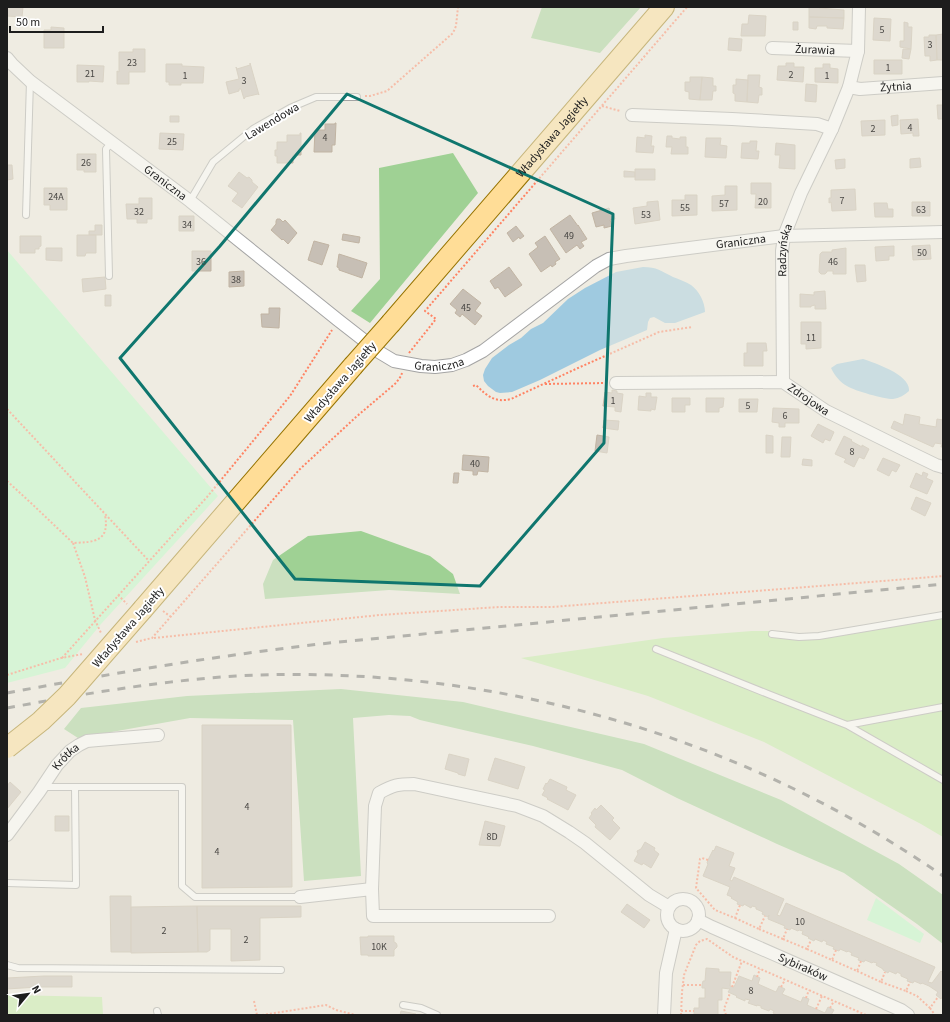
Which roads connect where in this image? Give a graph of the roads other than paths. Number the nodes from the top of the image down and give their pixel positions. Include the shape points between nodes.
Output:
1 (664, 7) edge
2 (859, 7) edge
3 (772, 48) dead end
4 (858, 51) junction
5 (7, 58) edge
6 (30, 81) junction
7 (943, 83) edge
8 (848, 87) junction
9 (357, 96) road end
10 (632, 116) road end
11 (832, 129) junction
12 (112, 142) junction
13 (190, 201) junction
14 (26, 215) dead end
15 (943, 232) edge
16 (784, 236) junction
17 (109, 276) dead end
18 (783, 382) junction
19 (616, 383) road end
20 (943, 467) edge
21 (943, 615) edge
22 (772, 634) dead end
23 (656, 650) dead end
24 (943, 707) edge
25 (847, 725) junction
26 (158, 734) dead end
27 (7, 748) edge
28 (943, 780) edge
29 (42, 787) junction
30 (75, 787) junction
31 (7, 835) edge
32 (7, 883) edge
33 (372, 889) junction
34 (300, 897) joint
35 (669, 908) junction
36 (549, 916) dead end
37 (698, 920) junction
38 (676, 930) junction
39 (7, 965) edge
40 (281, 970) dead end
41 (403, 1004) dead end
42 (437, 1015) edge
43 (664, 1015) edge
44 (908, 1015) edge

1 - 27 main road, Władysława Jagiełły, bridge via 67,696
2 - 4 street, Radzyńska
3 - 4 street, Żurawia
4 - 8 street, Radzyńska
5 - 6 street, Graniczna
6 - 12 street, Graniczna
6 - 14 lane
7 - 8 street, Żytnia via 860,89
8 - 11 street, Radzyńska
9 - 13 lane, Lawendowa via 316,97 253,129 213,162
10 - 11 street via 817,124
11 - 16 street, Radzyńska via 801,193
12 - 13 street, Graniczna
12 - 17 lane via 106,149
13 - 16 street, Graniczna via 379,352 404,364 435,367 452,365 482,351 609,259
15 - 16 street, Graniczna
16 - 18 street, Radzyńska
18 - 19 street, Zdrojowa
18 - 20 street, Zdrojowa via 826,411
21 - 22 lane via 820,636
23 - 25 lane
24 - 25 lane
25 - 28 lane
26 - 29 street, Krótka via 87,741 70,751
29 - 30 lane
29 - 31 street, Krótka
30 - 32 lane via 76,885
30 - 34 lane via 182,787 182,886 195,897
33 - 34 street
33 - 35 street via 375,806 379,793 400,784 414,784 517,806 543,816 585,843
33 - 36 street via 372,916
35 - 37 street via 679,900 692,902 698,913
35 - 38 street via 668,920
37 - 38 street via 689,930
37 - 44 street, Sybiraków
38 - 43 street via 666,974
39 - 40 lane via 18,968
41 - 42 lane

